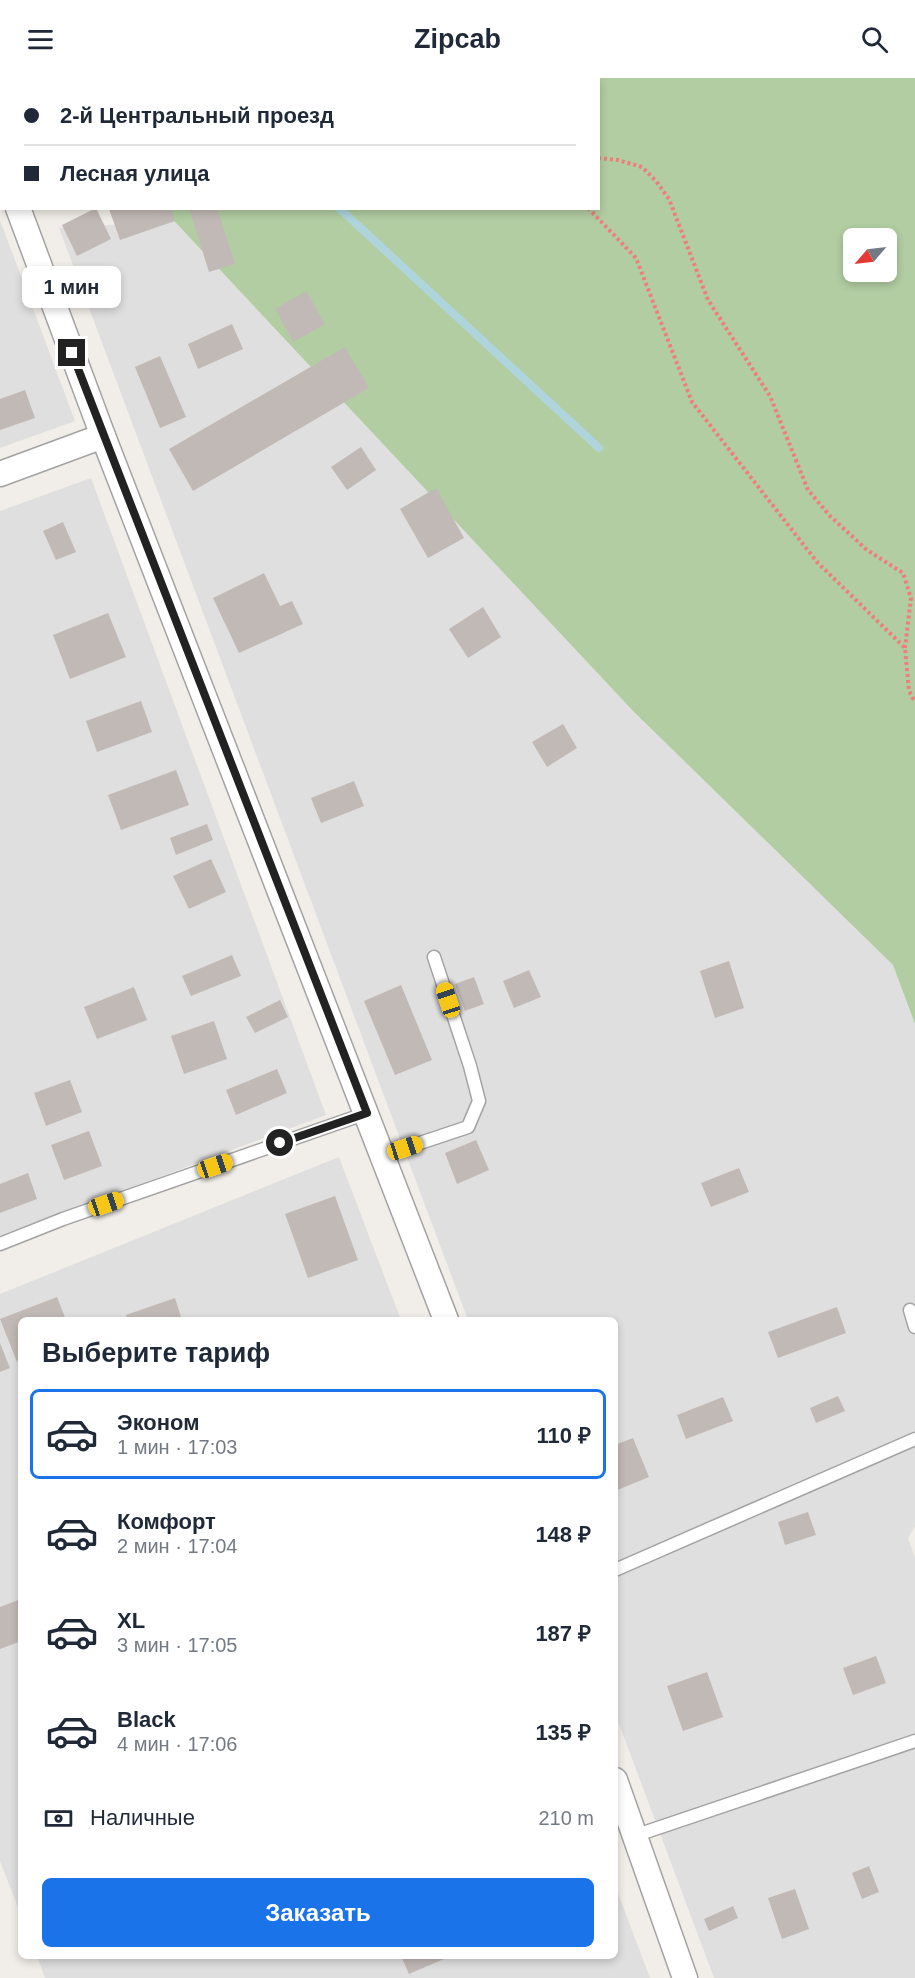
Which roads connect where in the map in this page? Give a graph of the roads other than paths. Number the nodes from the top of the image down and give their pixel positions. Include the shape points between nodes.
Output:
1 (19, 210) edge
2 (103, 436) junction
3 (0, 474) edge
4 (434, 957) dead end
5 (367, 1113) junction
6 (384, 1155) junction
7 (0, 1244) edge
8 (910, 1310) dead end
9 (445, 1317) edge
10 (915, 1327) edge
11 (915, 1439) edge
12 (618, 1569) edge
13 (915, 1741) edge
14 (618, 1789) edge
15 (634, 1836) junction
16 (686, 1978) edge

1 - 2 street
2 - 3 street
2 - 5 street
4 - 6 lane via 479,1101 468,1127
5 - 6 street
5 - 7 lane
6 - 9 street
8 - 10 lane
11 - 12 lane
13 - 15 lane
14 - 15 street
15 - 16 street

